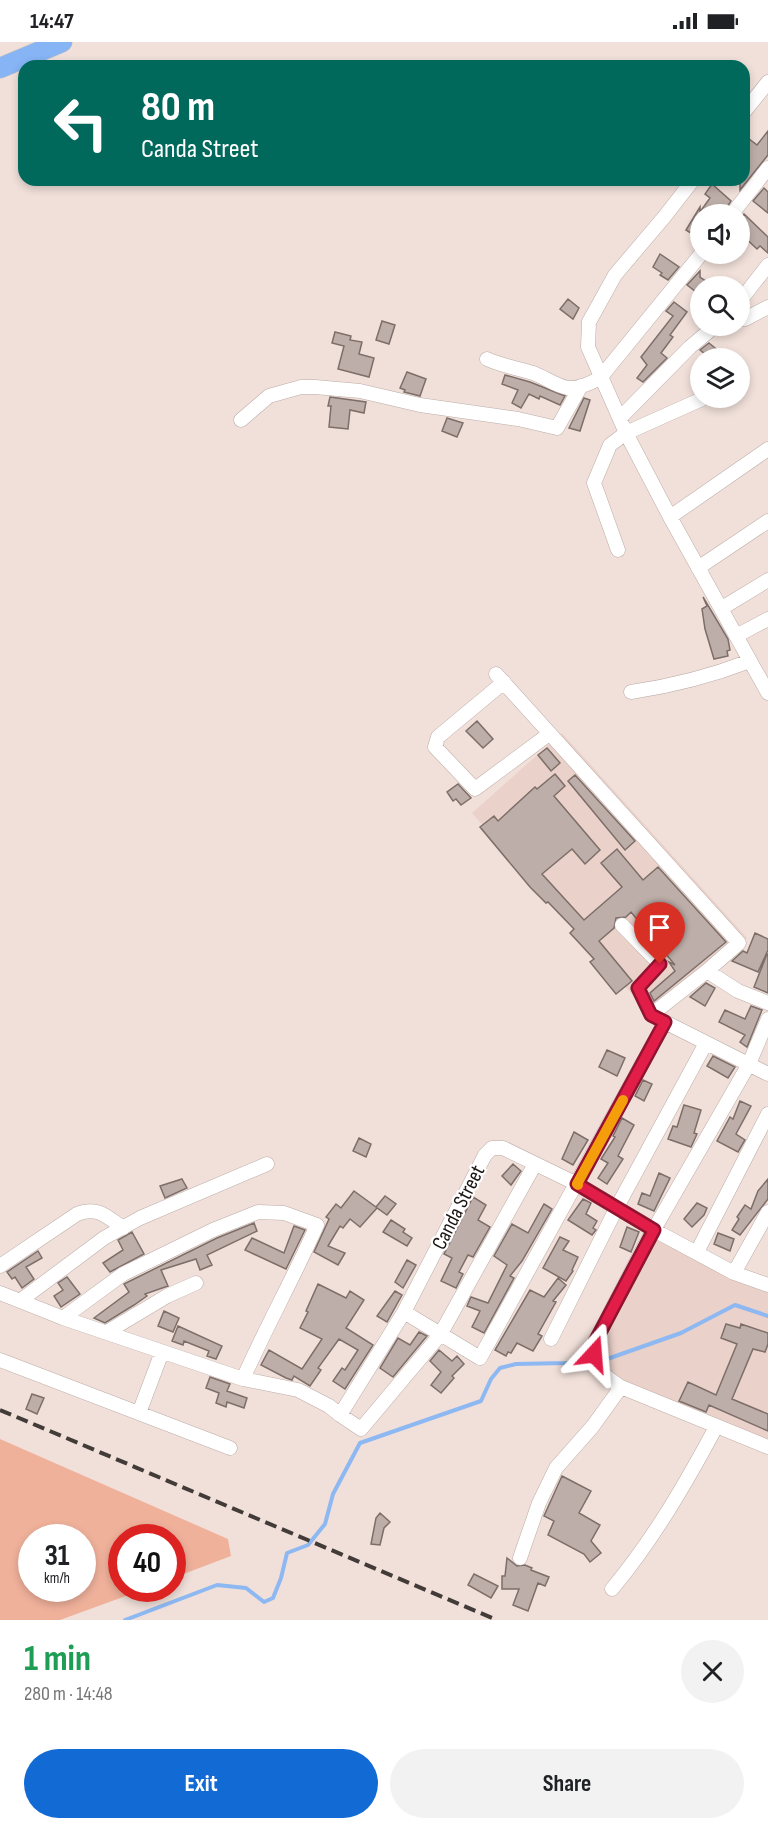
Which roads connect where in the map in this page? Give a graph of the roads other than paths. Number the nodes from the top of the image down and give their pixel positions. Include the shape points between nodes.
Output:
1 (62, 42) edge
2 (18, 60) edge
3 (19, 60) edge
4 (0, 68) edge
5 (768, 82) edge
6 (750, 104) edge
7 (768, 168) edge
8 (688, 186) edge
9 (740, 204) edge
10 (693, 264) edge
11 (768, 265) edge
12 (750, 288) edge
13 (768, 307) edge
14 (750, 316) edge
15 (703, 336) edge
16 (487, 359) dead end
17 (600, 378) junction
18 (581, 386) junction
19 (690, 404) edge
20 (620, 418) junction
21 (241, 420) dead end
22 (626, 433) junction
23 (768, 449) edge
24 (670, 517) junction
25 (768, 521) edge
26 (618, 550) dead end
27 (698, 568) junction
28 (768, 580) edge
29 (722, 608) junction
30 (768, 619) edge
31 (736, 636) junction
32 (750, 661) junction
33 (631, 692) dead end
34 (768, 693) edge
35 (549, 734) junction
36 (622, 925) dead end
37 (707, 971) junction
38 (768, 1003) edge
39 (651, 1015) junction
40 (768, 1018) edge
41 (665, 1022) junction
42 (706, 1043) junction
43 (749, 1064) junction
44 (768, 1074) edge
45 (768, 1114) edge
46 (267, 1164) dead end
47 (535, 1164) junction
48 (577, 1184) junction
49 (617, 1207) junction
50 (768, 1212) edge
51 (123, 1228) junction
52 (654, 1230) junction
53 (697, 1252) junction
54 (1, 1262) edge
55 (734, 1273) junction
56 (196, 1283) dead end
57 (768, 1285) edge
58 (0, 1293) edge
59 (21, 1300) junction
60 (404, 1312) junction
61 (63, 1318) junction
62 (107, 1332) junction
63 (440, 1335) junction
64 (551, 1339) dead end
65 (162, 1352) junction
66 (0, 1360) edge
67 (243, 1379) junction
68 (621, 1387) junction
69 (139, 1413) junction
70 (340, 1415) junction
71 (716, 1427) junction
72 (768, 1447) edge
73 (230, 1448) dead end
74 (520, 1558) dead end
75 (612, 1589) dead end

1 - 3 highway
2 - 4 highway
5 - 6 street
7 - 9 street
8 - 17 street via 615,275 598,303 590,322 588,347
10 - 17 street
11 - 12 street
13 - 14 street
15 - 20 street
16 - 18 street via 568,388
17 - 18 street
17 - 20 street
18 - 21 street via 557,428 360,391 315,387 269,396
19 - 22 street
20 - 22 street
22 - 24 street
22 - 26 street via 610,445 594,483
23 - 24 street
24 - 27 street
25 - 27 street
27 - 29 street
28 - 29 street
29 - 31 street
30 - 31 street
31 - 32 street
32 - 33 street via 671,686
32 - 34 street
35 - 35 street via 500,678 438,737 435,747 475,789
35 - 37 street via 739,943
36 - 39 street via 660,964 638,988
37 - 38 street via 738,991
37 - 39 street
39 - 41 street
40 - 43 street
41 - 42 street
41 - 48 street
42 - 43 street
42 - 49 street
43 - 44 street
43 - 52 street
45 - 53 street
46 - 51 street
47 - 48 street, Canda Street
47 - 60 street, Canda Street via 503,1148 492,1148 485,1155
47 - 63 street
48 - 49 street, Canda Street
48 - 63 street via 480,1358
49 - 52 street, Canda Street
49 - 64 street
50 - 55 street
51 - 54 street via 98,1211 87,1210
51 - 59 street
52 - 53 street, Canda Street
52 - 68 street via 595,1342 595,1360 602,1374
53 - 55 street, Canda Street
55 - 57 street, Canda Street
56 - 62 street
58 - 59 street
59 - 61 street
60 - 63 street
60 - 70 street, Canda Street
61 - 62 street
61 - 67 street via 123,1274 258,1212 284,1213 317,1225
62 - 65 street
63 - 70 street via 361,1429
65 - 67 street
65 - 69 street
66 - 69 street
67 - 70 street via 298,1390
68 - 71 street
68 - 74 street via 556,1468
69 - 73 street
71 - 72 street
71 - 75 street via 687,1480

